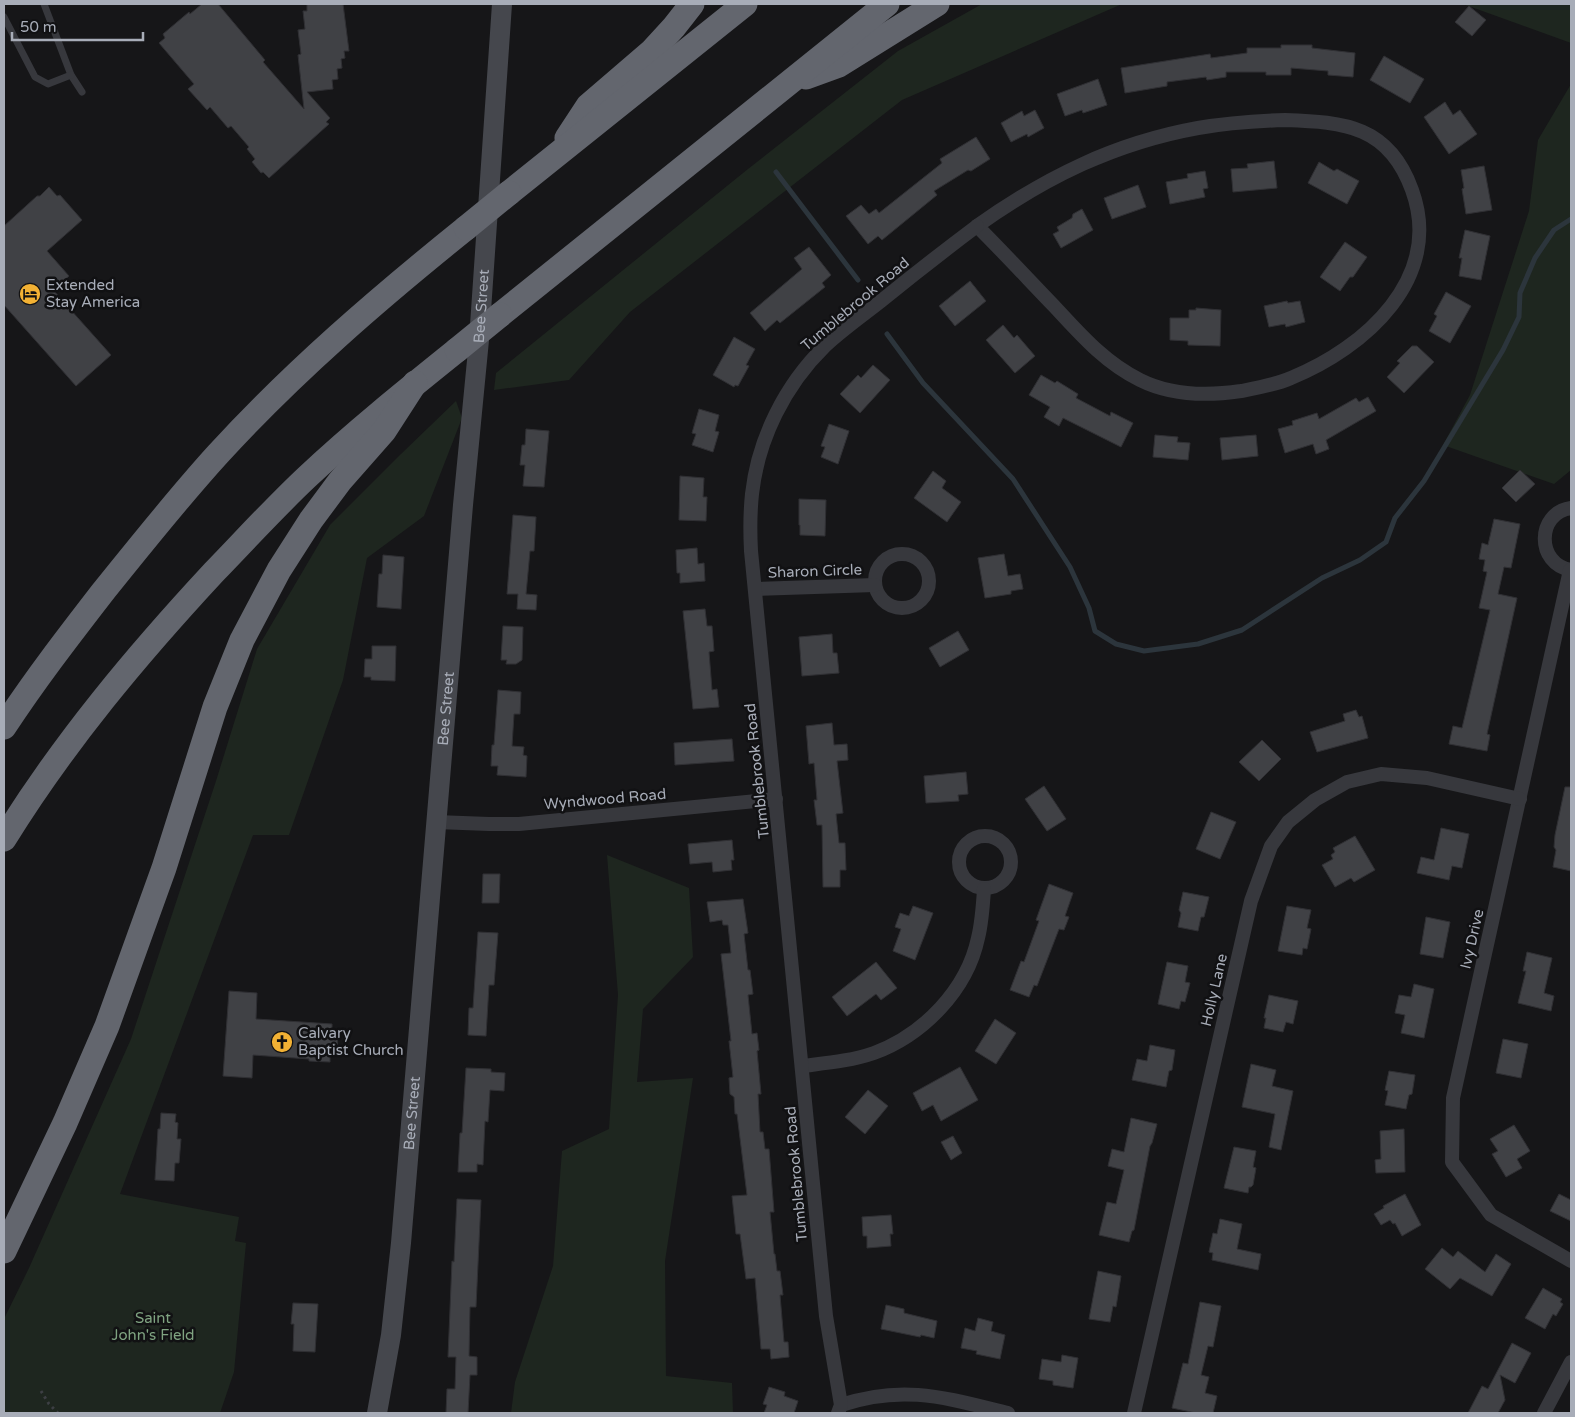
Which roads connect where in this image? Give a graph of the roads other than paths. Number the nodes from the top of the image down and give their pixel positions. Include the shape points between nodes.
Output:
1 (44, 4) edge
2 (502, 4) edge
3 (692, 4) edge
4 (745, 4) edge
5 (887, 4) edge
6 (938, 4) edge
7 (4, 16) edge
8 (71, 75) junction
9 (792, 80) junction
10 (82, 92) dead end
11 (558, 154) junction
12 (977, 226) junction
13 (416, 383) junction
14 (1571, 508) edge
15 (129, 559) junction
16 (1571, 570) edge
17 (875, 585) dead end
18 (755, 589) junction
19 (4, 697) edge
20 (4, 727) edge
21 (776, 799) junction
22 (1520, 799) junction
23 (436, 822) junction
24 (4, 839) edge
25 (984, 888) dead end
26 (802, 1066) junction
27 (4, 1251) edge
28 (1571, 1261) edge
29 (1571, 1362) edge
30 (839, 1409) edge
31 (377, 1413) edge
32 (1008, 1413) edge
33 (1134, 1413) edge
34 (1544, 1413) edge

1 - 8 lane
2 - 23 street, Bee Street via 480,340
3 - 11 highway via 652,50 588,106
4 - 11 highway
5 - 9 highway
6 - 9 highway via 831,69
7 - 8 lane via 35,77 48,84
8 - 10 lane
9 - 13 highway, bridge
11 - 15 highway, bridge via 365,311 263,407 197,478
12 - 12 street, Tumblebrook Road via 1044,182 1116,150 1198,128 1285,120 1349,126 1368,133 1384,145 1409,181 1420,223 1413,270 1402,291 1384,315 1339,354 1289,379 1244,390 1198,394 1168,390 1116,367 1092,347
12 - 18 street, Tumblebrook Road via 825,346 789,391 764,441 754,485 750,522
13 - 24 highway via 355,433 287,496 185,604 88,719 34,791
13 - 27 highway via 384,431 340,480 311,520 279,570 246,633 215,707 164,868 107,1026
14 - 16 street, Ivy Drive via 1552,518 1544,538 1552,560
15 - 19 highway via 84,593
15 - 20 highway
16 - 22 street, Ivy Drive
17 - 18 street, Sharon Circle
18 - 21 street, Tumblebrook Road
21 - 23 street, Wyndwood Road via 519,824
21 - 26 street, Tumblebrook Road
22 - 28 street, Ivy Drive via 1453,1098 1452,1162 1491,1215
22 - 33 street, Holly Lane via 1427,778 1380,774 1347,782 1315,800 1288,822 1271,846 1251,901
23 - 31 street, Bee Street via 396,1297
25 - 26 street via 978,938 971,962 942,1006 922,1026 873,1053 845,1061
26 - 30 street, Tumblebrook Road via 826,1316
29 - 34 street
30 - 32 street via 862,1398 913,1394 939,1396

